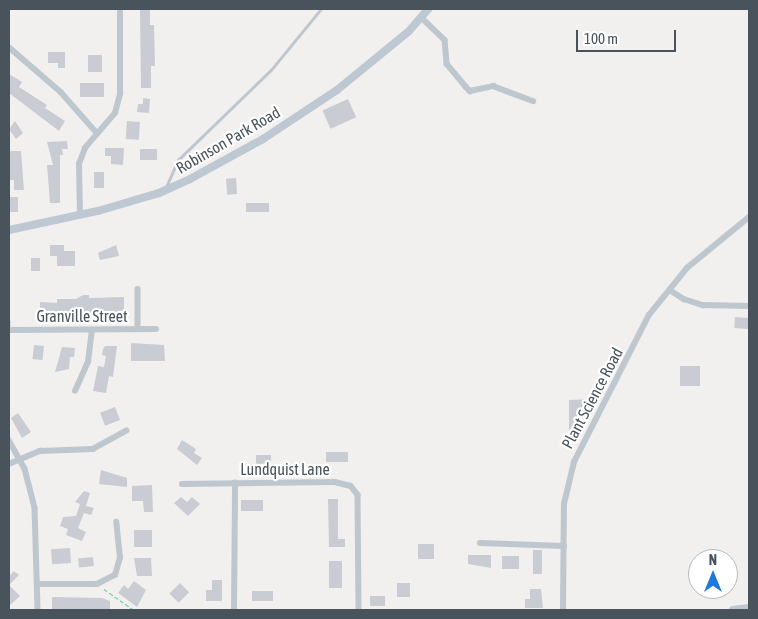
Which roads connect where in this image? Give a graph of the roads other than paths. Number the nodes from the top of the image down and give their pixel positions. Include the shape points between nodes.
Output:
1 (120, 9) edge
2 (321, 9) edge
3 (428, 9) edge
4 (421, 17) junction
5 (9, 47) edge
6 (533, 101) dead end
7 (97, 133) junction
8 (165, 190) junction
9 (80, 215) junction
10 (749, 216) edge
11 (9, 230) edge
12 (138, 289) dead end
13 (670, 290) junction
14 (749, 306) edge
15 (9, 321) edge
16 (138, 329) junction
17 (156, 329) dead end
18 (9, 330) edge
19 (92, 330) junction
20 (75, 390) dead end
21 (126, 431) dead end
22 (9, 440) edge
23 (20, 458) junction
24 (9, 464) edge
25 (235, 482) junction
26 (182, 484) dead end
27 (116, 522) dead end
28 (480, 544) dead end
29 (564, 546) junction
30 (38, 584) junction
31 (749, 608) edge
32 (38, 610) edge
33 (234, 610) edge
34 (359, 610) edge
35 (563, 610) edge
36 (733, 610) edge

1 - 7 street via 120,94 115,113
2 - 8 lane via 272,70 178,160
3 - 4 street, Robinson Park Road
4 - 6 street via 445,40 447,64 466,88 470,91 493,86
4 - 8 street, Robinson Park Road via 409,31 337,90 262,139
5 - 7 street via 61,92
7 - 9 street via 85,148 79,164
8 - 9 street, Robinson Park Road
9 - 11 street, Robinson Park Road
10 - 13 street, Plant Science Road via 687,268
12 - 16 street
13 - 14 street via 703,305
13 - 29 street, Plant Science Road via 649,316 574,462 564,504
15 - 18 lane
16 - 17 street, Granville Street
16 - 19 street, Granville Street
18 - 19 street, Granville Street
19 - 20 street via 88,362
21 - 23 street via 93,449 40,451
22 - 23 street
23 - 24 street
23 - 30 street via 35,508
25 - 26 street, Lundquist Lane
25 - 33 street
25 - 34 street, Lundquist Lane via 335,482 356,489
27 - 30 street via 119,568 115,575 97,584
28 - 29 street
29 - 35 street, Plant Science Road
30 - 32 street
31 - 36 street

